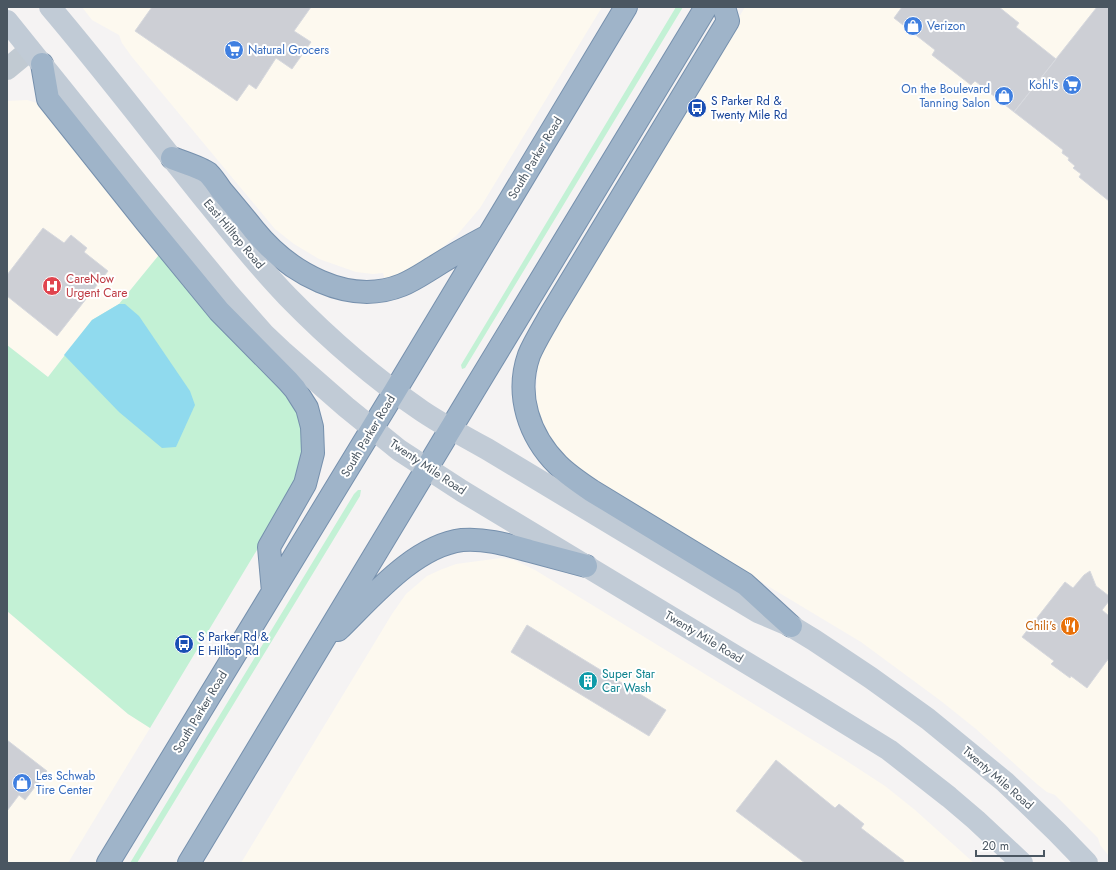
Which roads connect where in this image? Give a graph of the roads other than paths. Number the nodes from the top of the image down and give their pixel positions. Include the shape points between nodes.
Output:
1 (50, 7) edge
2 (626, 7) edge
3 (706, 7) edge
4 (724, 7) edge
5 (7, 22) edge
6 (36, 57) junction
7 (7, 69) edge
8 (172, 158) junction
9 (488, 236) junction
10 (395, 391) junction
11 (372, 429) junction
12 (450, 429) junction
13 (427, 468) junction
14 (586, 566) junction
15 (273, 592) junction
16 (791, 626) junction
17 (316, 652) junction
18 (108, 863) edge
19 (189, 863) edge
20 (1022, 863) edge
21 (1087, 863) edge

1 - 8 main road, East Hilltop Road
2 - 9 highway, South Parker Road
3 - 12 highway
4 - 16 highway via 728,21 535,342 525,372 523,393 526,413 534,433 558,465 592,491 745,584
5 - 6 main road
6 - 7 street
6 - 11 main road via 208,271 248,316 287,355
6 - 15 highway via 48,99 219,311 288,381 307,408 312,427 314,453 305,484 269,547
8 - 9 highway via 207,172 258,235 290,265 310,277 344,289 388,290 402,285
8 - 10 main road, East Hilltop Road via 240,243 288,297 338,344
9 - 10 highway, South Parker Road
10 - 11 highway, South Parker Road
10 - 12 main road, East Hilltop Road
11 - 13 main road, Twenty Mile Road
11 - 15 highway, South Parker Road
12 - 13 highway
12 - 16 main road, Twenty Mile Road via 758,612
13 - 14 main road, Twenty Mile Road
13 - 17 highway
14 - 17 highway via 490,541 462,540 439,546 416,559 390,580
14 - 20 main road, Twenty Mile Road via 889,750 949,797
15 - 18 highway, South Parker Road
16 - 21 main road, Twenty Mile Road via 871,678 953,739 1005,782
17 - 19 highway

